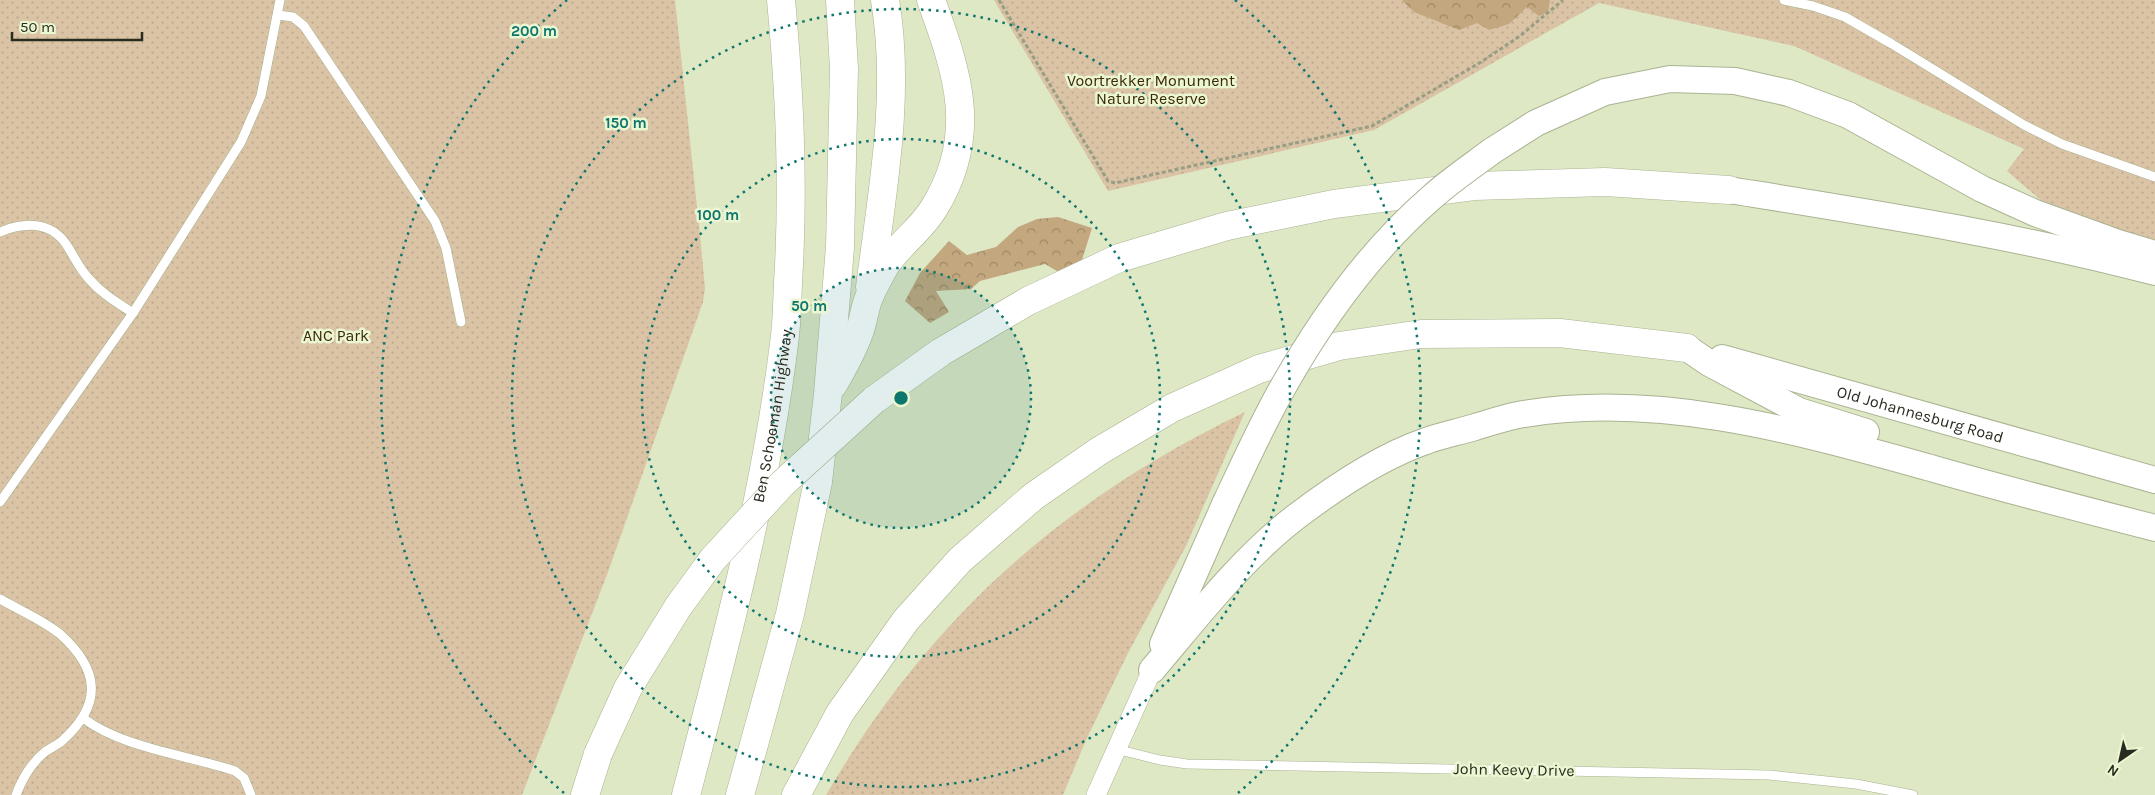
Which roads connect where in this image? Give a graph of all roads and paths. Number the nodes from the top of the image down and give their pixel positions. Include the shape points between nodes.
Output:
1 (280, 0) edge
2 (781, 0) edge
3 (840, 0) edge
4 (884, 0) edge
5 (931, 0) edge
6 (999, 0) edge
7 (1563, 0) edge
8 (1784, 0) edge
9 (278, 15) junction
10 (2155, 177) edge
11 (1729, 190) joint
12 (0, 232) edge
13 (2155, 254) edge
14 (2155, 272) edge
15 (868, 300) junction
16 (133, 313) junction
17 (461, 322) dead end
18 (1687, 348) junction
19 (828, 393) junction
20 (2155, 480) edge
21 (0, 502) edge
22 (2155, 516) edge
23 (2155, 528) edge
24 (0, 599) edge
25 (1152, 670) junction
26 (83, 718) junction
27 (1116, 749) junction
28 (16, 795) edge
29 (251, 795) edge
30 (585, 795) edge
31 (686, 795) edge
32 (740, 795) edge
33 (796, 795) edge
34 (1096, 795) edge
35 (1913, 795) edge

1 - 9 lane
2 - 31 main road, Ben Schoeman Highway via 792,154 784,343 764,475 737,601
3 - 19 main road via 844,69 840,247
4 - 15 main road via 889,24 891,102
5 - 15 main road via 953,67 961,121 958,148 935,207 886,266
6 - 7 path via 1108,181 1115,183 1372,126 1481,62 1520,36
8 - 10 lane via 1845,17 2024,125 2062,144
9 - 16 lane via 261,96 241,142
9 - 17 lane via 300,21 435,221 446,248
11 - 14 main road via 1932,223
11 - 30 main road, bridge via 1605,182 1474,186 1334,204 1226,226 1119,258 1028,301 941,352 874,400 782,484 713,559 628,688 598,754
12 - 16 lane via 21,225 35,225 58,234 89,280
13 - 25 main road, bridge via 2034,213 1982,189 1848,115 1789,93 1735,81 1670,80 1605,92 1536,123 1492,150 1432,197 1350,284 1282,388 1226,502
15 - 19 main road via 846,365
16 - 21 lane
18 - 20 main road, Old Johannesburg Road
18 - 22 main road via 1799,411
18 - 33 main road via 1560,333 1420,334 1339,346 1259,369 1172,408 1034,496 960,560 906,620 840,713
19 - 32 main road via 818,482 790,614
23 - 25 main road via 1835,442 1718,418 1646,409 1586,409 1517,415 1426,441 1392,455 1297,516 1239,568
24 - 26 lane via 58,633 79,654 92,692
25 - 27 street
26 - 28 lane via 61,742 35,762
26 - 29 lane via 130,741 235,771 244,778
27 - 34 street
27 - 35 lane, John Keevy Drive via 1187,764 1769,775 1856,784

